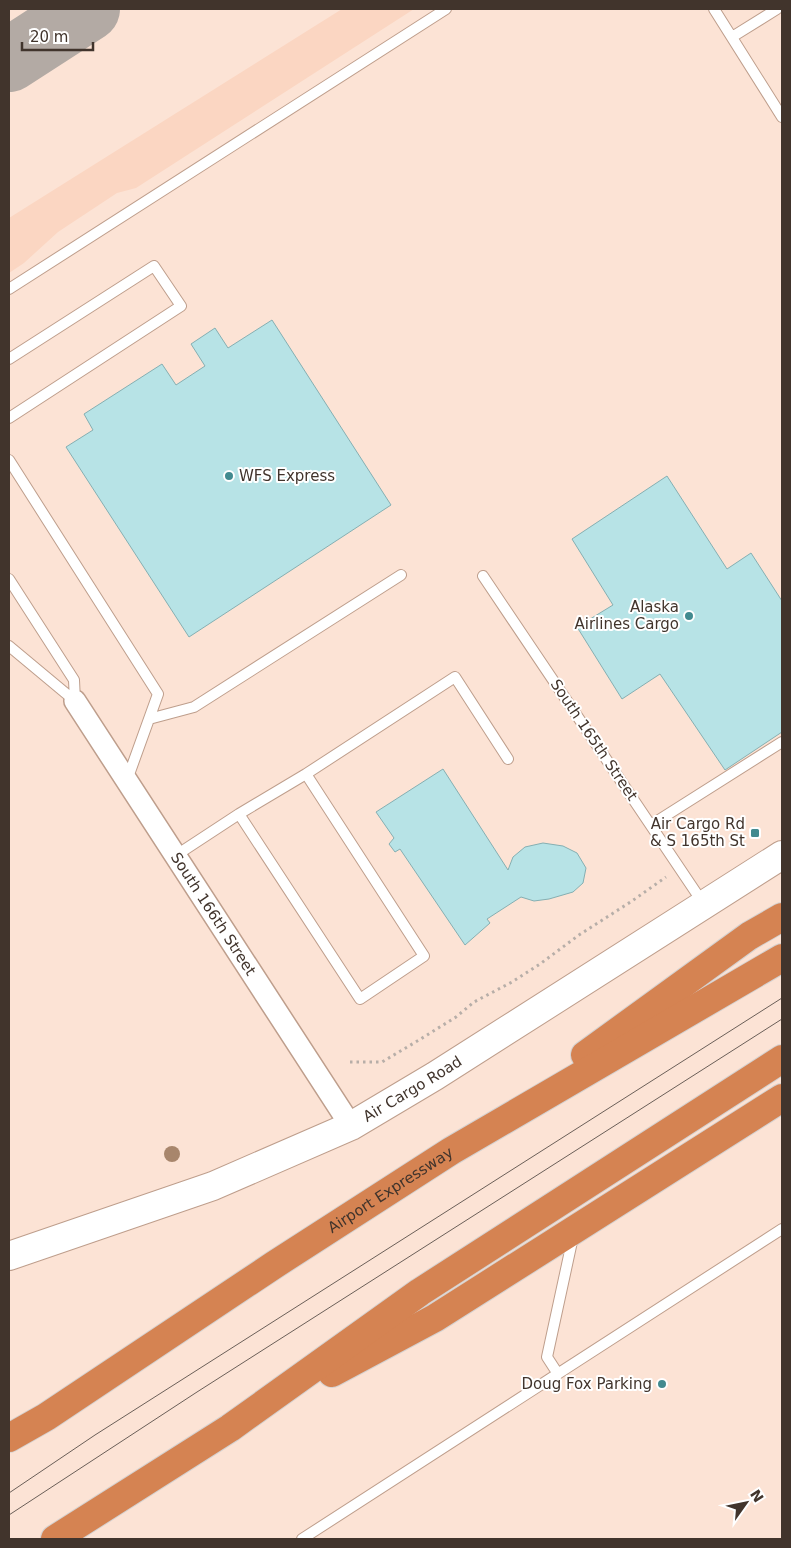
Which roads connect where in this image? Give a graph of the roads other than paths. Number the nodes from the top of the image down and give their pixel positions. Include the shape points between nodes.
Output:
1 (446, 9) edge
2 (714, 9) edge
3 (777, 9) edge
4 (732, 37) junction
5 (782, 117) edge
6 (9, 289) edge
7 (9, 359) edge
8 (9, 418) edge
9 (9, 460) edge
10 (402, 575) dead end
11 (483, 576) dead end
12 (9, 579) edge
13 (9, 646) edge
14 (75, 701) junction
15 (149, 719) junction
16 (782, 742) edge
17 (508, 759) dead end
18 (306, 774) junction
19 (126, 781) junction
20 (239, 814) junction
21 (651, 825) junction
22 (175, 856) junction
23 (782, 856) edge
24 (704, 905) junction
25 (782, 917) edge
26 (782, 958) edge
27 (782, 1059) edge
28 (782, 1098) edge
29 (351, 1126) junction
30 (451, 1151) junction
31 (575, 1228) junction
32 (782, 1229) edge
33 (9, 1256) edge
34 (558, 1374) junction
35 (46, 1417) junction
36 (230, 1428) junction
37 (9, 1438) edge
38 (9, 1450) edge
39 (55, 1539) edge
40 (302, 1539) edge

1 - 6 lane
2 - 4 lane
3 - 4 lane
4 - 5 lane
7 - 8 lane via 154,266 181,306
9 - 15 lane via 158,694
10 - 15 lane via 194,707
11 - 21 lane, South 165th Street
12 - 14 lane via 74,680
13 - 14 lane
14 - 19 street, South 166th Street
15 - 19 lane
16 - 21 lane
17 - 18 lane via 455,677
18 - 20 lane
18 - 20 lane via 424,956 360,999
19 - 22 street, South 166th Street
20 - 22 lane
21 - 24 lane, South 165th Street
22 - 29 street, South 166th Street
23 - 24 street, Air Cargo Road
24 - 29 street, Air Cargo Road
25 - 30 highway via 750,936
26 - 30 highway, Airport Expressway
27 - 36 highway via 420,1292
28 - 31 highway
29 - 33 street, Air Cargo Road via 213,1186
30 - 35 highway, Airport Expressway
31 - 34 lane via 548,1358
31 - 36 highway via 435,1318
32 - 34 lane
34 - 40 lane
35 - 37 highway, Airport Expressway
35 - 38 highway
36 - 39 highway

